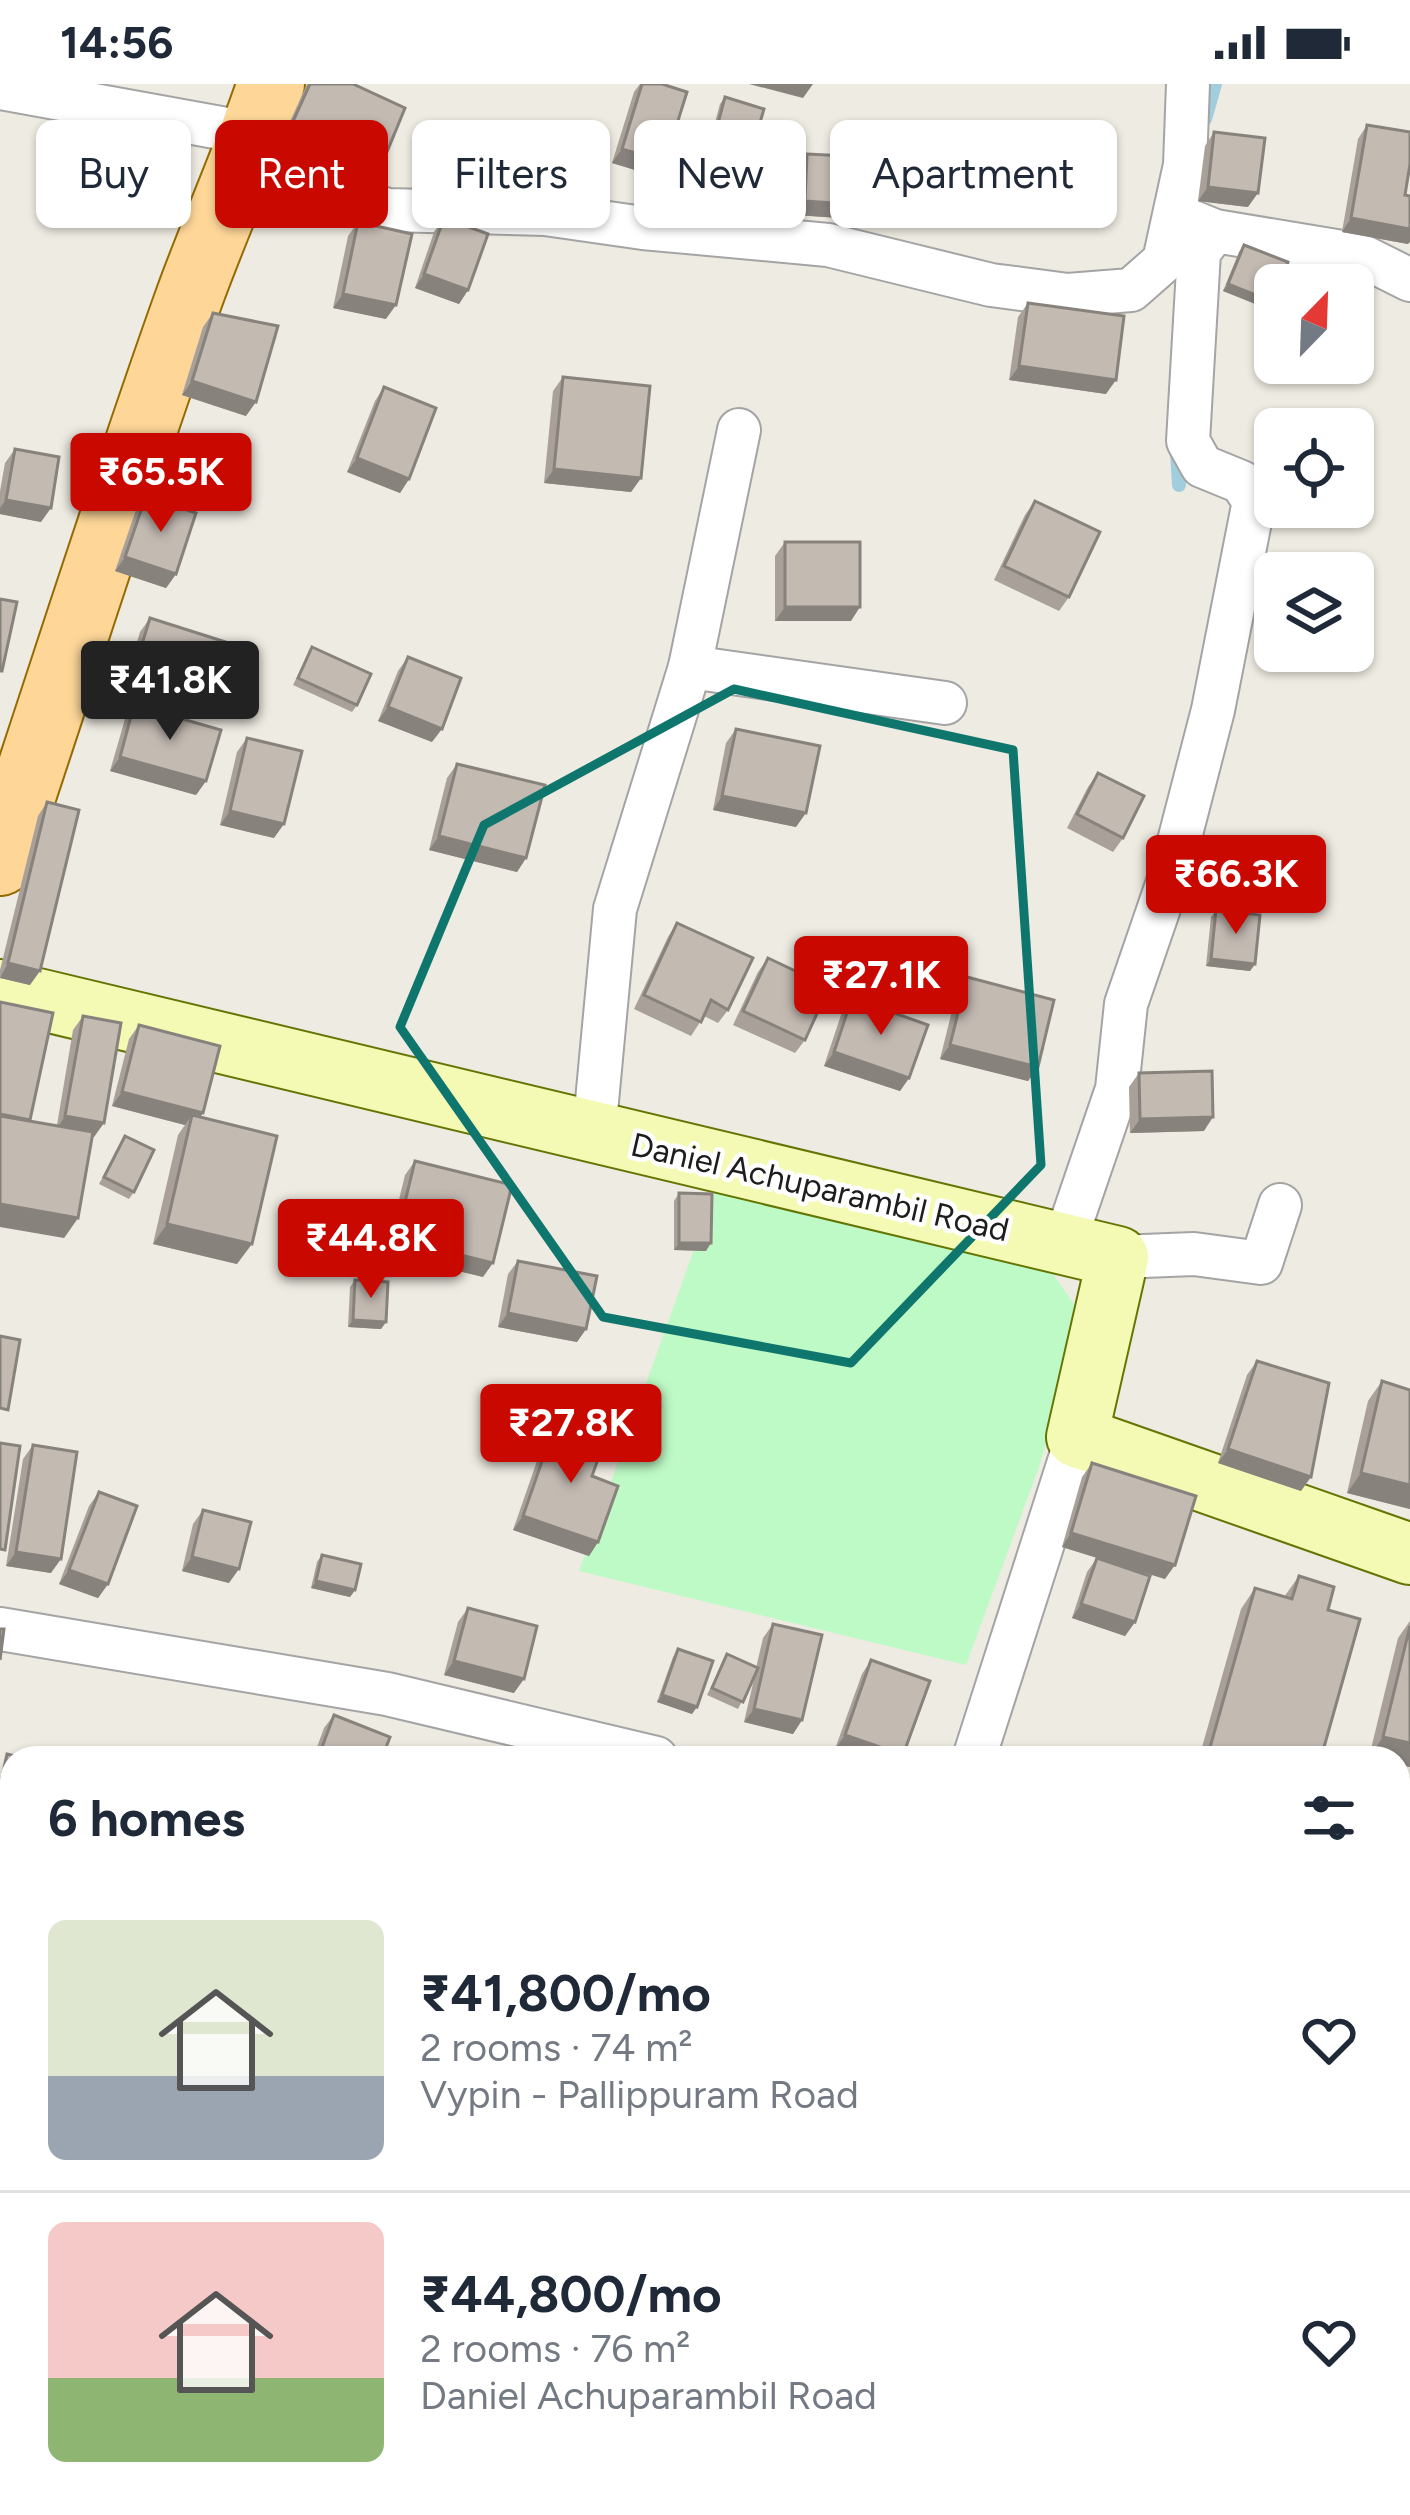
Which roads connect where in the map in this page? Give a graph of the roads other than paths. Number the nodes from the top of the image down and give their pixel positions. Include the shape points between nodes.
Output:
1 (1188, 84) edge
2 (0, 88) edge
3 (216, 120) edge
4 (388, 210) edge
5 (1190, 221) junction
6 (216, 228) edge
7 (1410, 280) edge
8 (739, 430) dead end
9 (690, 667) junction
10 (945, 703) dead end
11 (0, 862) edge
12 (0, 990) edge
13 (594, 1133) junction
14 (1280, 1204) dead end
15 (1091, 1251) junction
16 (1077, 1437) junction
17 (1410, 1554) edge
18 (0, 1629) edge
19 (606, 1746) edge
20 (978, 1746) edge

1 - 5 street
2 - 3 street
4 - 5 street via 530,213 828,245 1068,295 1131,290 1164,261
5 - 7 street via 1360,255
5 - 15 street via 1199,252 1188,441 1202,466 1241,482 1254,501 1213,710 1126,1004
6 - 11 main road
8 - 9 street
9 - 10 street
9 - 13 street via 615,910
12 - 13 street, Daniel Achuparambil Road
13 - 15 street, Daniel Achuparambil Road
14 - 15 street via 1261,1263
15 - 16 street
16 - 17 street
16 - 20 street
18 - 19 street via 387,1694

